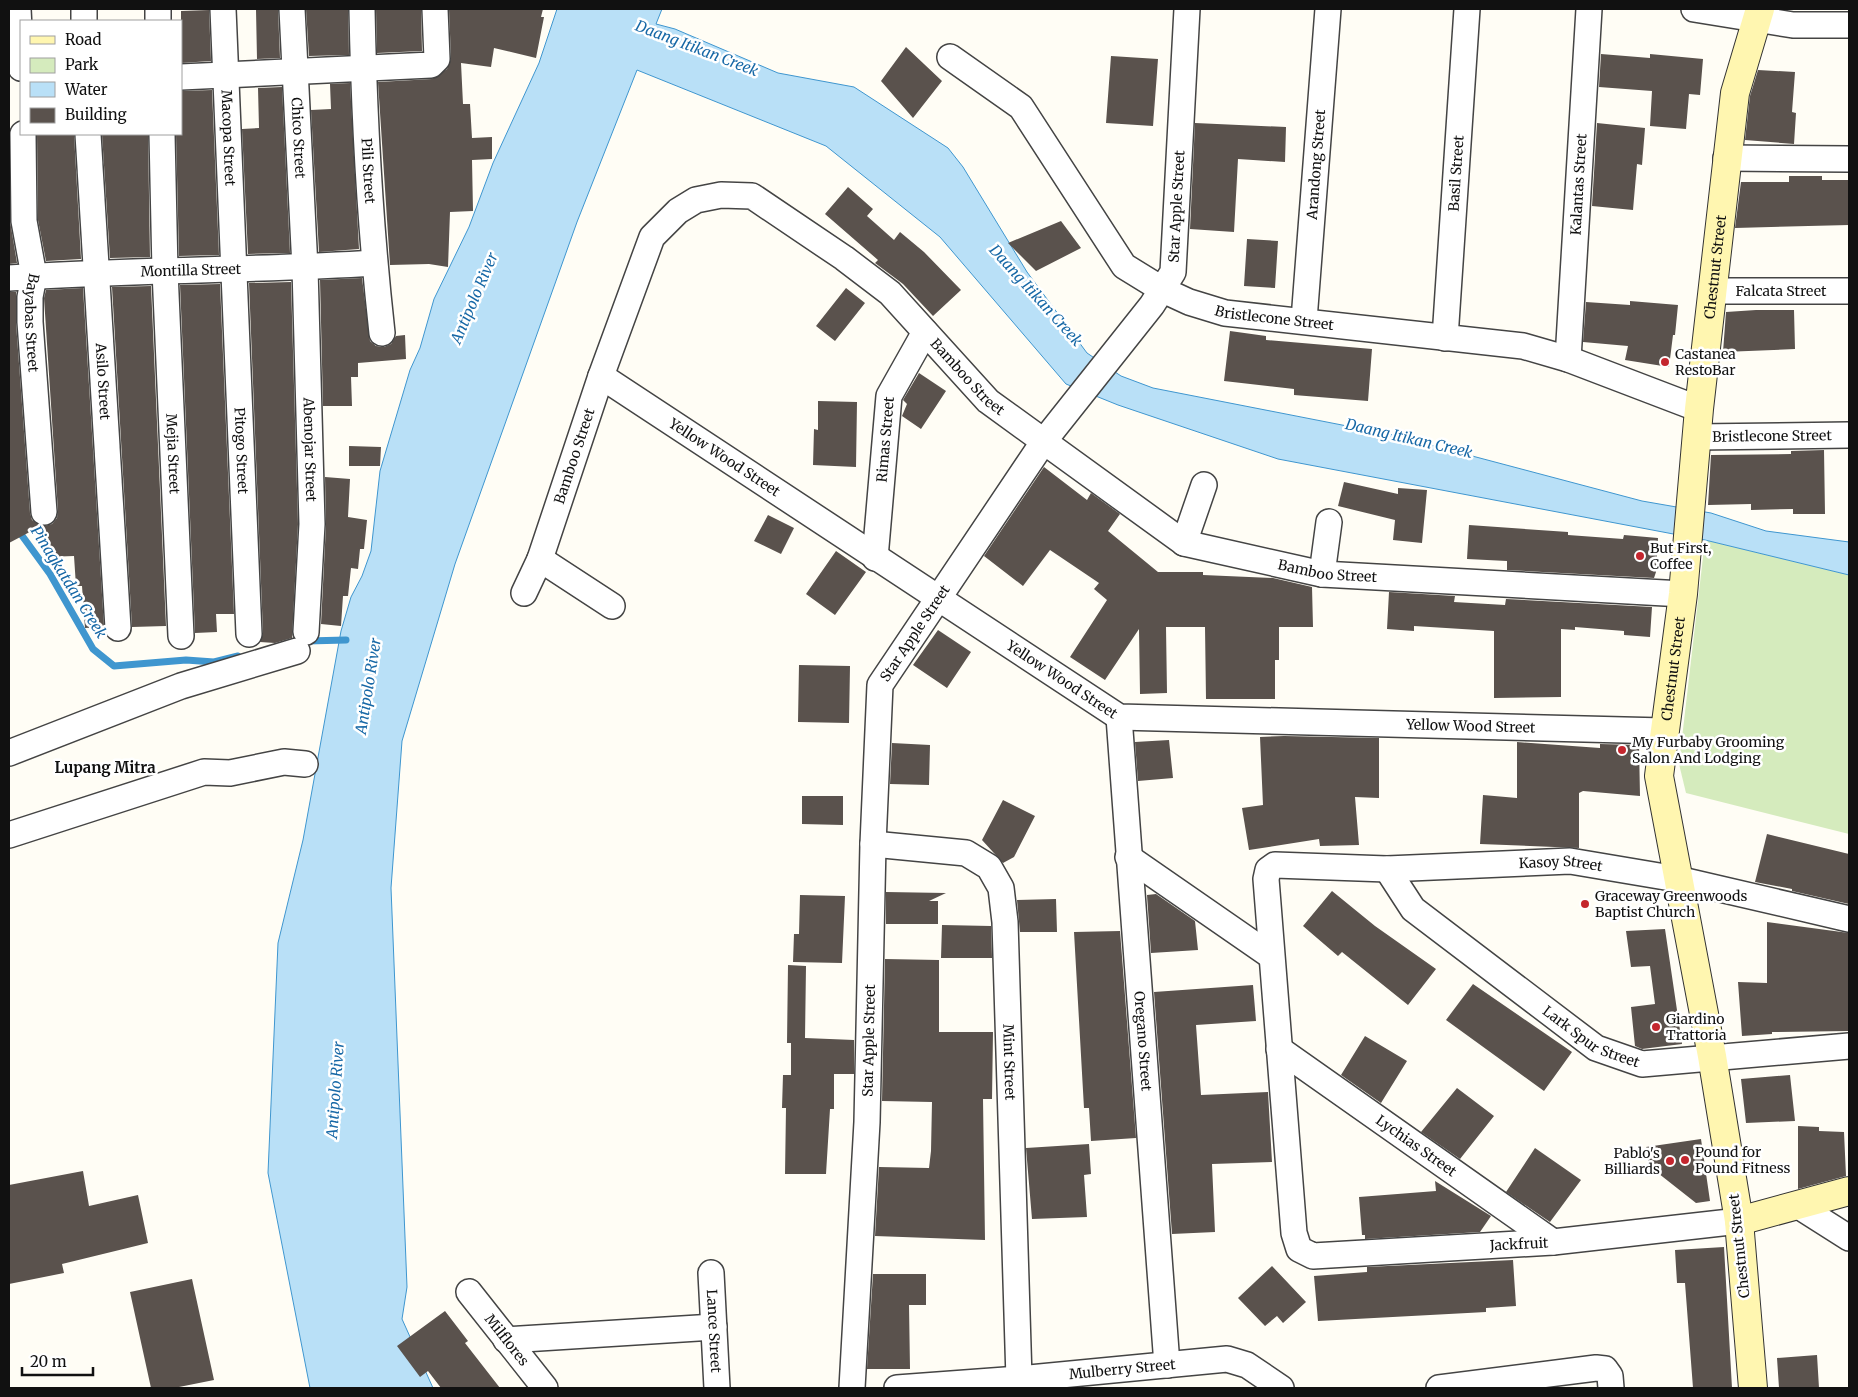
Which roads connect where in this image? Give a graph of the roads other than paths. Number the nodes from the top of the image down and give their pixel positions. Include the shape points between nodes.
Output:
1 (18, 9) edge
2 (223, 9) edge
3 (292, 9) edge
4 (362, 9) edge
5 (435, 9) edge
6 (1187, 9) edge
7 (1328, 9) edge
8 (1467, 9) edge
9 (1589, 9) edge
10 (1694, 9) edge
11 (1758, 14) edge
12 (1849, 25) edge
13 (20, 48) edge
14 (950, 57) dead end
15 (363, 69) junction
16 (294, 72) junction
17 (226, 76) junction
18 (182, 78) edge
19 (23, 135) edge
20 (88, 135) edge
21 (162, 135) edge
22 (1726, 158) junction
23 (1849, 158) edge
24 (374, 262) junction
25 (234, 268) junction
26 (305, 268) junction
27 (165, 271) junction
28 (97, 272) junction
29 (34, 276) junction
30 (9, 278) edge
31 (1712, 291) junction
32 (1849, 291) edge
33 (1158, 298) junction
34 (1304, 320) junction
35 (926, 332) junction
36 (382, 333) dead end
37 (1445, 338) junction
38 (1568, 359) junction
39 (601, 376) junction
40 (1699, 409) junction
41 (1849, 435) edge
42 (1696, 437) junction
43 (1044, 441) junction
44 (1204, 485) dead end
45 (44, 512) dead end
46 (1329, 522) dead end
47 (1184, 543) junction
48 (875, 558) junction
49 (540, 559) junction
50 (1322, 574) junction
51 (524, 593) dead end
52 (1684, 594) junction
53 (938, 600) junction
54 (612, 606) dead end
55 (118, 628) dead end
56 (249, 634) dead end
57 (181, 636) dead end
58 (1119, 717) junction
59 (1664, 732) junction
60 (9, 752) edge
61 (305, 764) dead end
62 (9, 835) edge
63 (873, 844) junction
64 (1128, 857) junction
65 (1387, 868) junction
66 (1677, 879) junction
67 (1849, 919) edge
68 (1271, 956) junction
69 (1849, 1046) edge
70 (1279, 1049) junction
71 (1712, 1056) junction
72 (1849, 1191) edge
73 (1797, 1205) junction
74 (1739, 1221) junction
75 (1849, 1238) edge
76 (1553, 1242) junction
77 (711, 1272) dead end
78 (470, 1292) dead end
79 (714, 1328) junction
80 (506, 1340) junction
81 (1166, 1365) junction
82 (1019, 1379) junction
83 (1608, 1379) edge
84 (545, 1388) edge
85 (717, 1388) edge
86 (852, 1388) edge
87 (897, 1388) edge
88 (1281, 1388) edge
89 (1439, 1388) edge
90 (1753, 1388) edge

1 - 13 street
2 - 17 street, Macopa Street
3 - 16 street, Chico Street
4 - 15 street, Pili Street
5 - 15 street via 437,60 431,65
6 - 33 street, Star Apple Street via 1173,272
7 - 34 street, Arandong Street
8 - 37 street, Basil Street
9 - 38 street, Kalantas Street
10 - 11 street
11 - 12 street via 1793,25
11 - 22 street, Chestnut Street via 1735,93
14 - 33 street, Bristlecone Street via 1021,107 1124,266
15 - 16 street
15 - 24 street, Pili Street
16 - 17 street
16 - 26 street, Chico Street
17 - 18 street
17 - 25 street, Macopa Street
19 - 29 street, Bayabas Street via 24,221
20 - 28 street, Asilo Street
21 - 27 street
22 - 23 street
22 - 31 street, Chestnut Street
24 - 26 street, Montilla Street
24 - 36 street, Pili Street
25 - 26 street, Montilla Street
25 - 27 street, Montilla Street
25 - 56 street, Pitogo Street
26 - 60 street, Abenojar Street via 312,524 309,592 302,642
27 - 28 street, Montilla Street
27 - 57 street, Mejia Street
28 - 29 street, Montilla Street
28 - 55 street, Asilo Street
29 - 30 street, Montilla Street
29 - 45 street, Bayabas Street via 30,322
31 - 32 street, Falcata Street
31 - 40 street, Chestnut Street
33 - 34 street, Bristlecone Street via 1225,312
33 - 43 street, Star Apple Street
34 - 37 street, Bristlecone Street
35 - 39 street, Bamboo Street via 890,293 752,196 721,195 696,200 678,211 652,237
35 - 43 street, Bamboo Street via 988,401
35 - 48 street, Rimas Street via 889,396
37 - 38 street, Bristlecone Street via 1523,346
38 - 40 street, Bristlecone Street
39 - 48 street, Yellow Wood Street
39 - 49 street, Bamboo Street
40 - 42 street, Chestnut Street
41 - 42 street, Bristlecone Street
42 - 52 street, Chestnut Street
43 - 47 street, Bamboo Street
43 - 53 street, Star Apple Street
44 - 47 street
46 - 50 street
47 - 50 street, Bamboo Street
48 - 53 street, Yellow Wood Street
49 - 51 street, Bamboo Street
49 - 54 street
50 - 52 street, Bamboo Street
52 - 59 street, Chestnut Street
53 - 58 street, Yellow Wood Street
53 - 63 street, Star Apple Street via 880,685
58 - 59 street, Yellow Wood Street
58 - 64 street, Oregano Street
59 - 66 street, Chestnut Street via 1659,776
61 - 62 street via 284,762 230,773 204,772
63 - 82 street, Mint Street via 966,853 989,867 1001,888 1006,932
63 - 86 street, Star Apple Street via 868,1122
64 - 68 street
64 - 81 street, Oregano Street
65 - 66 street, Kasoy Street via 1570,861
65 - 68 street, Kasoy Street via 1276,865 1268,870
65 - 71 street, Lark Spur Street via 1413,909 1596,1048 1642,1064
66 - 67 street, Kasoy Street
66 - 71 street, Chestnut Street
68 - 70 street
69 - 71 street, Lark Spur Street
70 - 76 street, Lychias Street
70 - 76 street, Jackfruit via 1294,1233 1299,1249 1313,1256
71 - 74 street, Chestnut Street
72 - 73 street
73 - 74 street
73 - 75 street
74 - 76 street, Jackfruit
74 - 90 street, Chestnut Street
77 - 79 street, Lance Street
78 - 80 street, Milflores
79 - 80 street
79 - 85 street, Lance Street
80 - 84 street, Milflores
81 - 82 street, Mulberry Street
81 - 88 street, Mulberry Street via 1227,1359 1247,1365
82 - 87 street, Mulberry Street
83 - 89 street via 1596,1368

